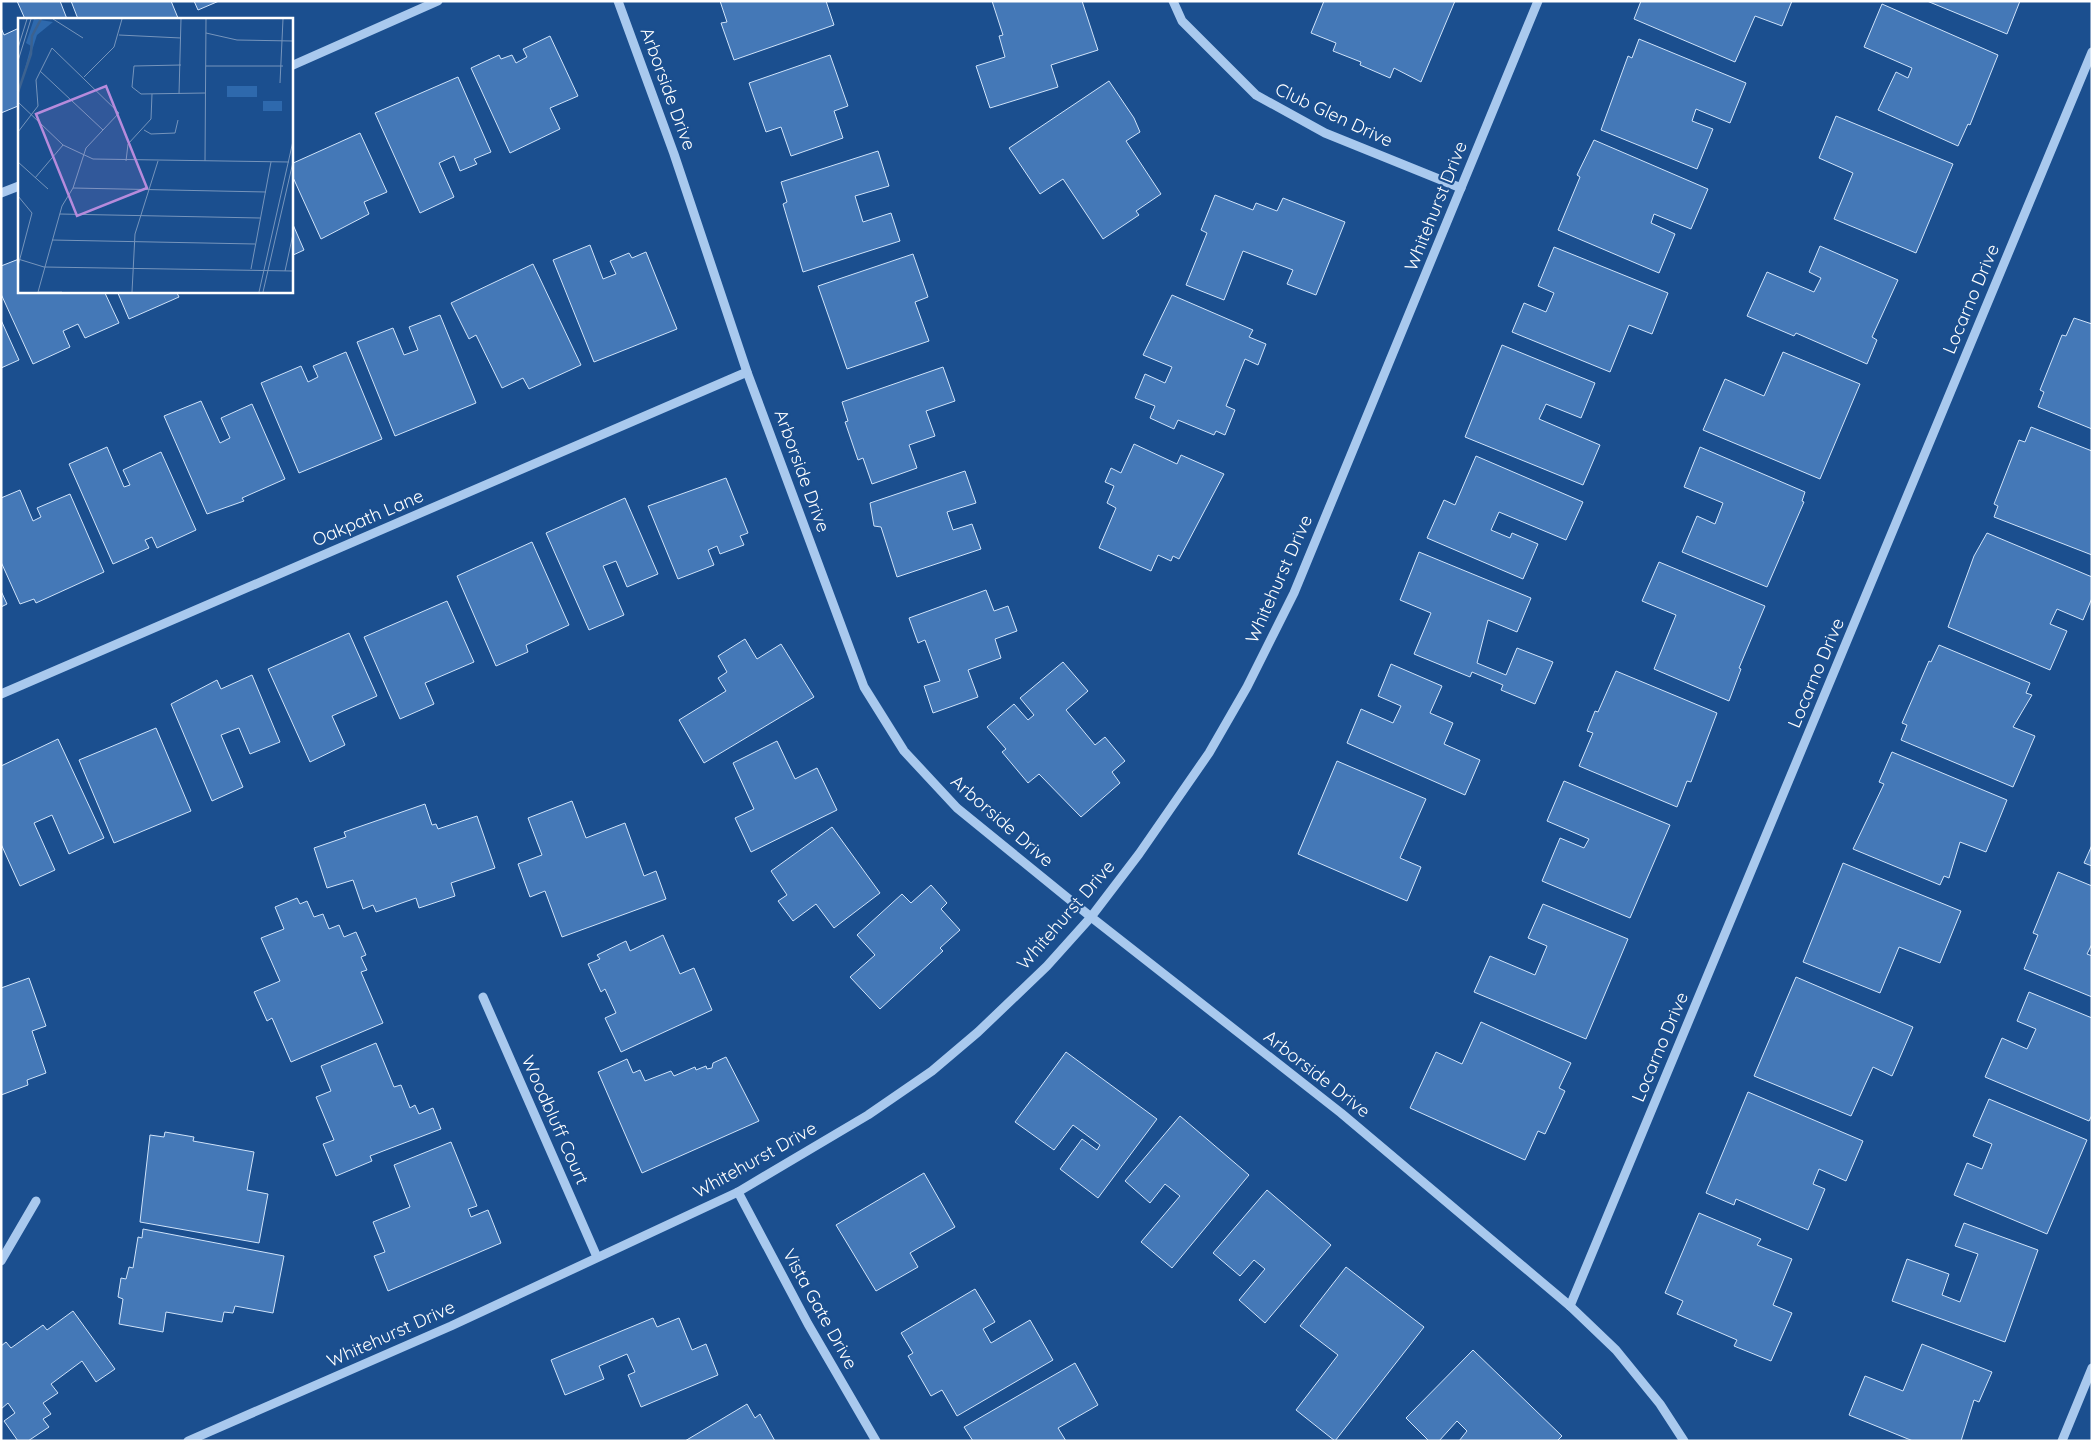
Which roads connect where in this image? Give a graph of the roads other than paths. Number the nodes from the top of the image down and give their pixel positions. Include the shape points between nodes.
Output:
1 (438, 1) edge
2 (618, 1) edge
3 (1173, 1) edge
4 (1538, 1) edge
5 (2092, 52) edge
6 (292, 66) edge
7 (18, 186) edge
8 (1461, 188) junction
9 (1, 193) edge
10 (747, 372) junction
11 (1, 694) edge
12 (1091, 917) junction
13 (483, 996) dead end
14 (738, 1192) junction
15 (36, 1201) dead end
16 (597, 1257) junction
17 (1, 1261) edge
18 (1570, 1306) junction
19 (2092, 1368) edge
20 (188, 1441) edge
21 (876, 1441) edge
22 (1684, 1441) edge
23 (2062, 1441) edge

1 - 6 street
2 - 10 street, Arborside Drive via 674,154
3 - 8 street, Club Glen Drive via 1182,21 1256,95 1325,133
4 - 8 street, Whitehurst Drive
5 - 18 street, Locarno Drive
7 - 9 street
8 - 12 street, Whitehurst Drive via 1294,593 1247,687 1209,753
10 - 11 street, Oakpath Lane
10 - 12 street, Arborside Drive via 864,687 904,751 956,808
12 - 14 street, Whitehurst Drive via 978,1032 932,1071 868,1115
12 - 18 street, Arborside Drive via 1341,1113
13 - 16 street, Woodbluff Court
14 - 16 street, Whitehurst Drive
14 - 21 street, Vista Gate Drive via 808,1324
15 - 17 street
16 - 20 street, Whitehurst Drive via 451,1326
18 - 22 street, Arborside Drive via 1616,1350 1660,1404
19 - 23 street

